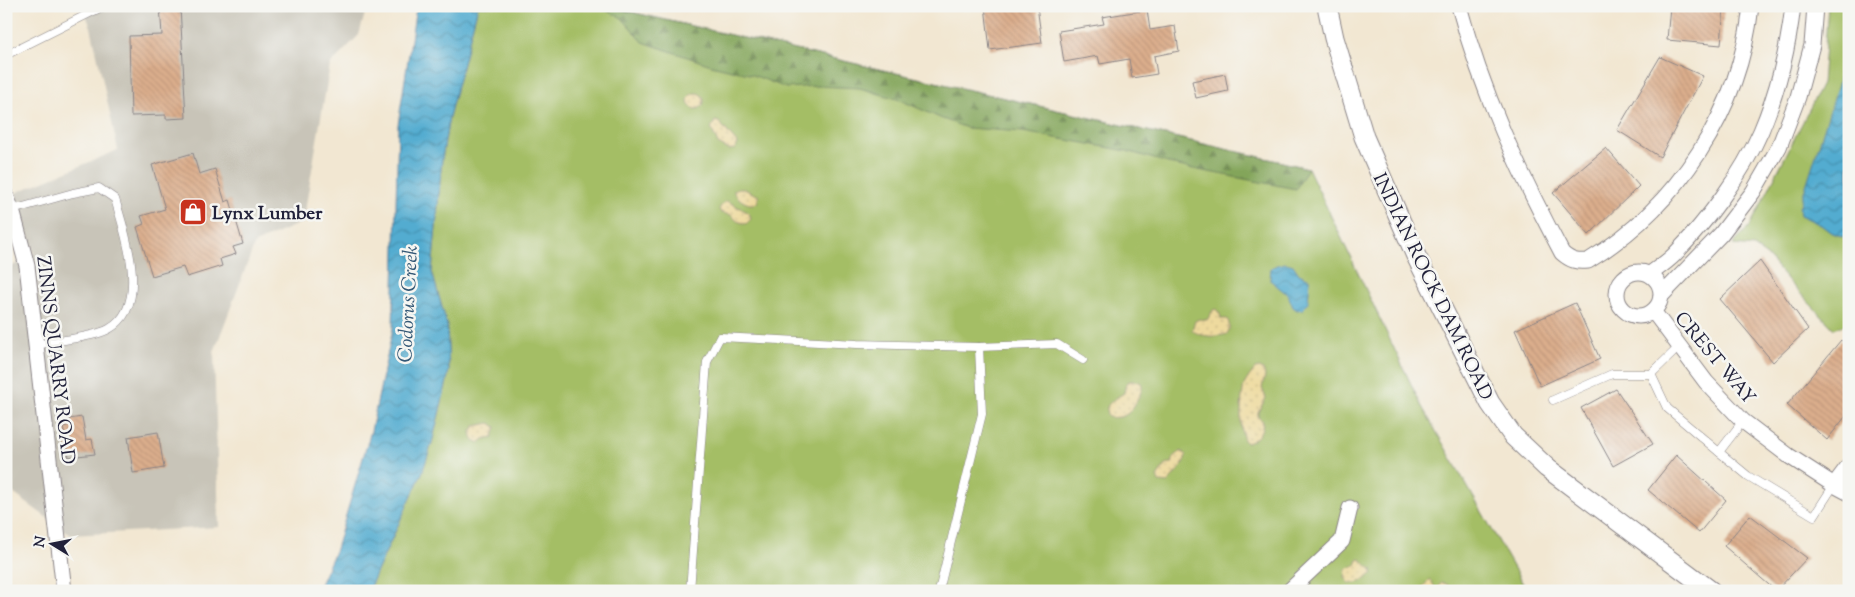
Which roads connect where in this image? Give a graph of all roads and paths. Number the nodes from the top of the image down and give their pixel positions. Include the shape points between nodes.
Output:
1 (104, 6) edge
2 (1327, 6) edge
3 (1459, 6) edge
4 (1751, 6) edge
5 (1793, 6) edge
6 (1815, 6) edge
7 (6, 55) edge
8 (9, 203) edge
9 (1650, 274) junction
10 (1661, 296) junction
11 (1653, 311) junction
12 (37, 345) junction
13 (979, 347) junction
14 (1679, 347) junction
15 (1083, 360) dead end
16 (1651, 374) junction
17 (1553, 400) dead end
18 (1743, 421) junction
19 (1719, 452) junction
20 (1849, 465) edge
21 (1834, 486) junction
22 (1849, 493) edge
23 (1350, 508) dead end
24 (64, 591) edge
25 (690, 591) edge
26 (940, 591) edge
27 (1289, 591) edge
28 (1711, 591) edge

1 - 7 lane
2 - 28 street, INDIAN ROCK DAM ROAD via 1364,136 1416,256 1490,403 1513,436 1548,468
3 - 4 street via 1484,85 1518,167 1562,253 1581,262 1588,261 1628,234 1676,186 1693,163 1713,132 1740,65
5 - 9 street via 1778,83 1760,132 1736,176 1708,215 1673,256
6 - 10 street via 1810,53 1798,97 1779,146 1754,192
8 - 12 street, ZINNS QUARRY ROAD via 27,266
8 - 12 lane via 99,188 115,199 127,241 133,282 124,315 109,329
9 - 10 street via 1661,287
9 - 11 street via 1642,271 1625,276 1617,291 1618,300 1628,313 1636,316
10 - 11 street
11 - 14 street, CREST WAY
12 - 24 street, ZINNS QUARRY ROAD
13 - 15 lane via 1057,344
13 - 25 lane via 720,337 707,362
13 - 26 lane via 982,414
14 - 16 lane
14 - 18 street, CREST WAY
16 - 17 lane via 1612,374
16 - 19 lane via 1667,408
18 - 19 lane
18 - 21 street, CREST WAY
19 - 21 lane via 1748,476 1814,516
20 - 21 street
21 - 22 street, CREST WAY
23 - 27 street via 1342,541

